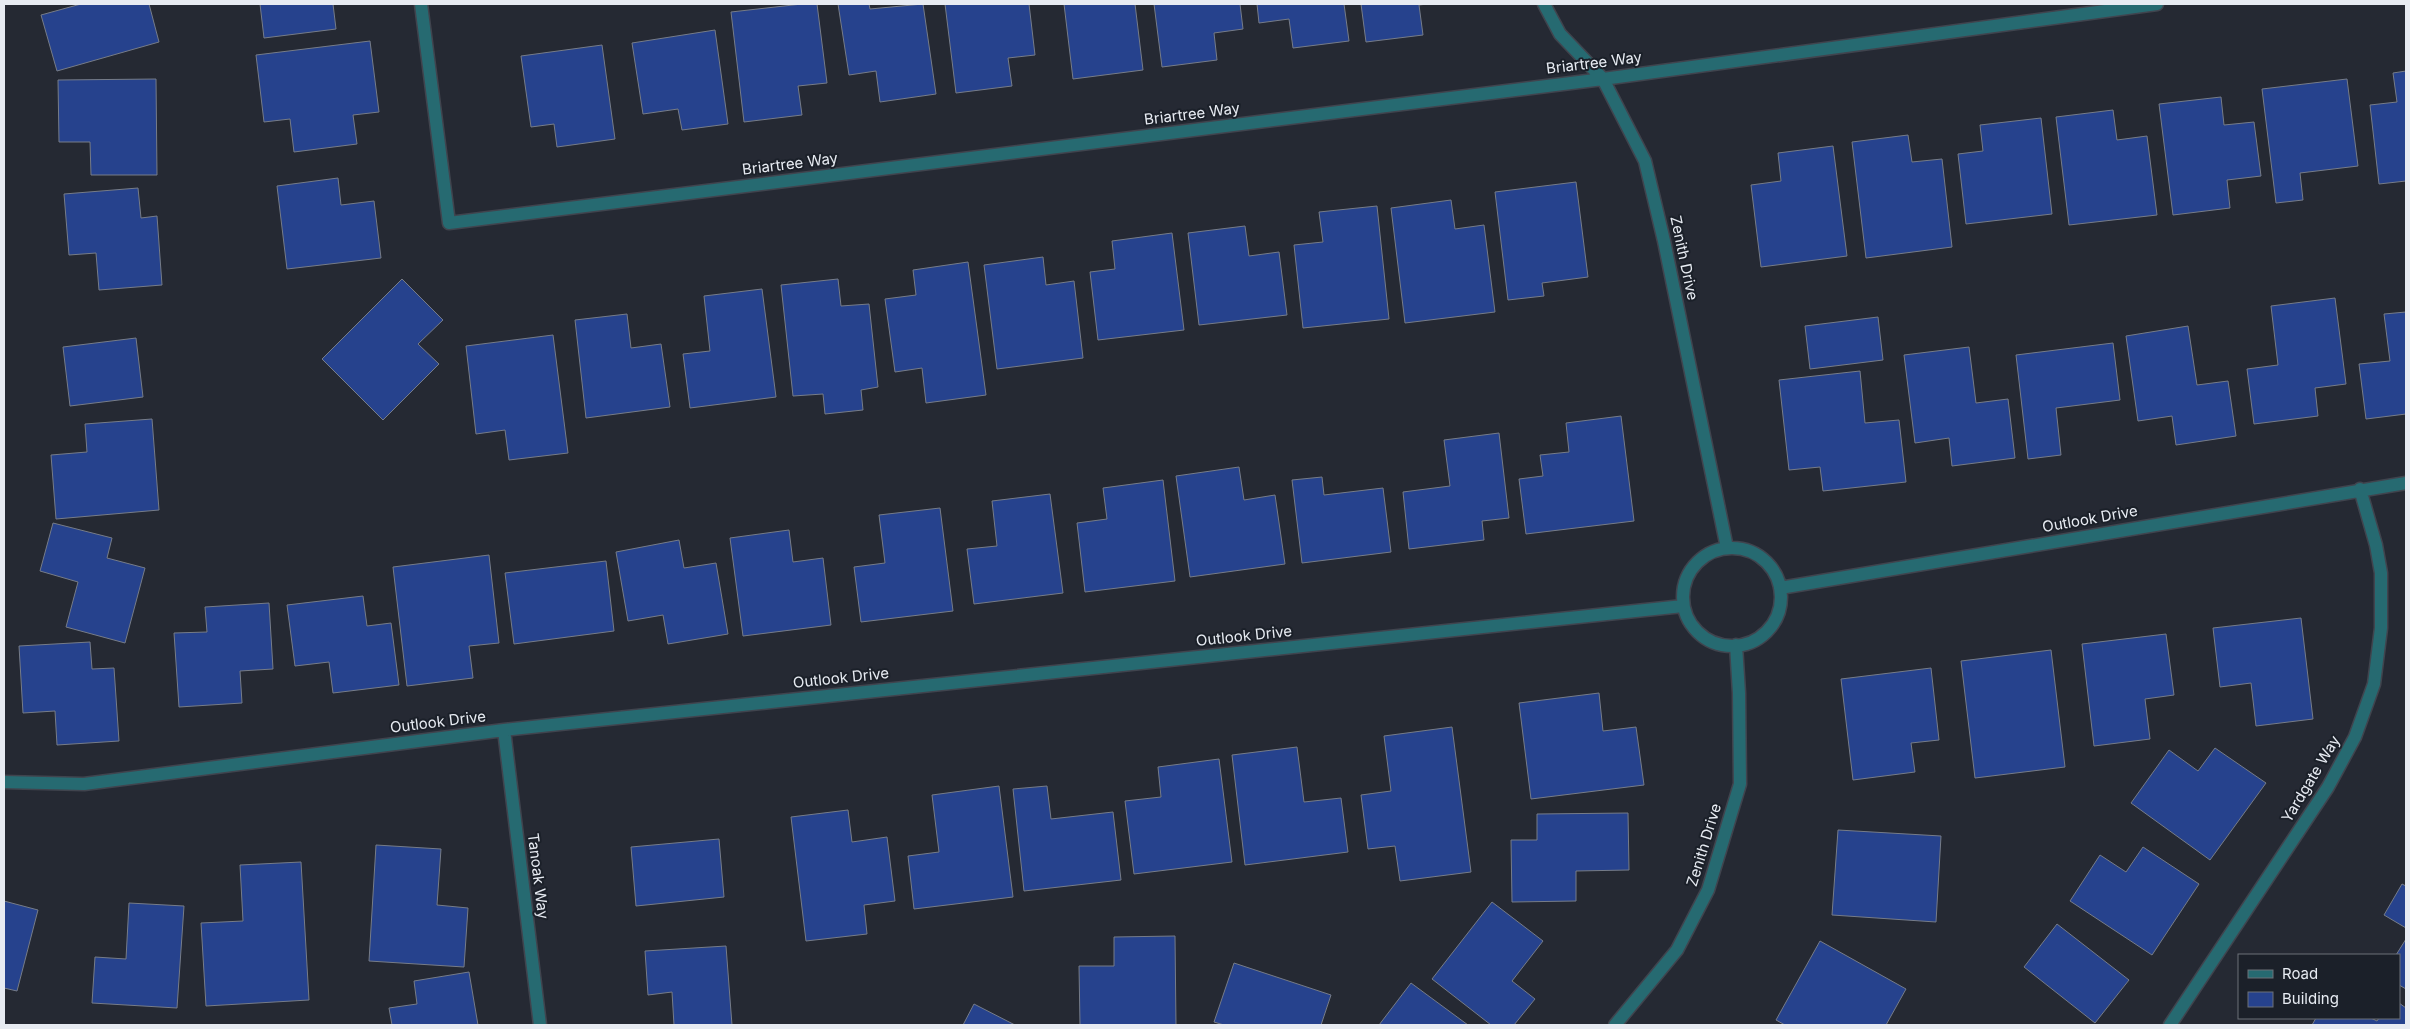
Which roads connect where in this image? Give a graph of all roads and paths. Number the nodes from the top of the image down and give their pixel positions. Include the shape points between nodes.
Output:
1 (421, 4) edge
2 (1544, 4) edge
3 (2157, 4) edge
4 (1603, 79) junction
5 (2406, 483) edge
6 (2360, 490) junction
7 (1727, 548) junction
8 (1780, 588) junction
9 (1683, 606) junction
10 (1736, 646) junction
11 (504, 730) junction
12 (4, 782) edge
13 (540, 1025) edge
14 (1615, 1025) edge
15 (2170, 1025) edge

1 - 4 street, Briartree Way via 449,223
2 - 4 street, Zenith Drive via 1560,34
3 - 4 street, Briartree Way
4 - 7 street, Zenith Drive via 1645,161
5 - 6 street, Outlook Drive
6 - 8 street, Outlook Drive
6 - 15 street, Yardgate Way via 2376,545 2380,572 2381,628 2374,684 2355,737 2328,787
7 - 8 street via 1743,549 1758,555 1770,566
7 - 9 street via 1711,552 1698,561 1688,575 1683,590
8 - 10 street via 1779,612 1771,626 1760,638
9 - 10 street via 1689,622 1699,634 1713,642
9 - 11 street, Outlook Drive
10 - 14 street, Zenith Drive via 1740,693 1740,784 1708,890 1677,950
11 - 12 street, Outlook Drive via 84,784
11 - 13 street, Tanoak Way

